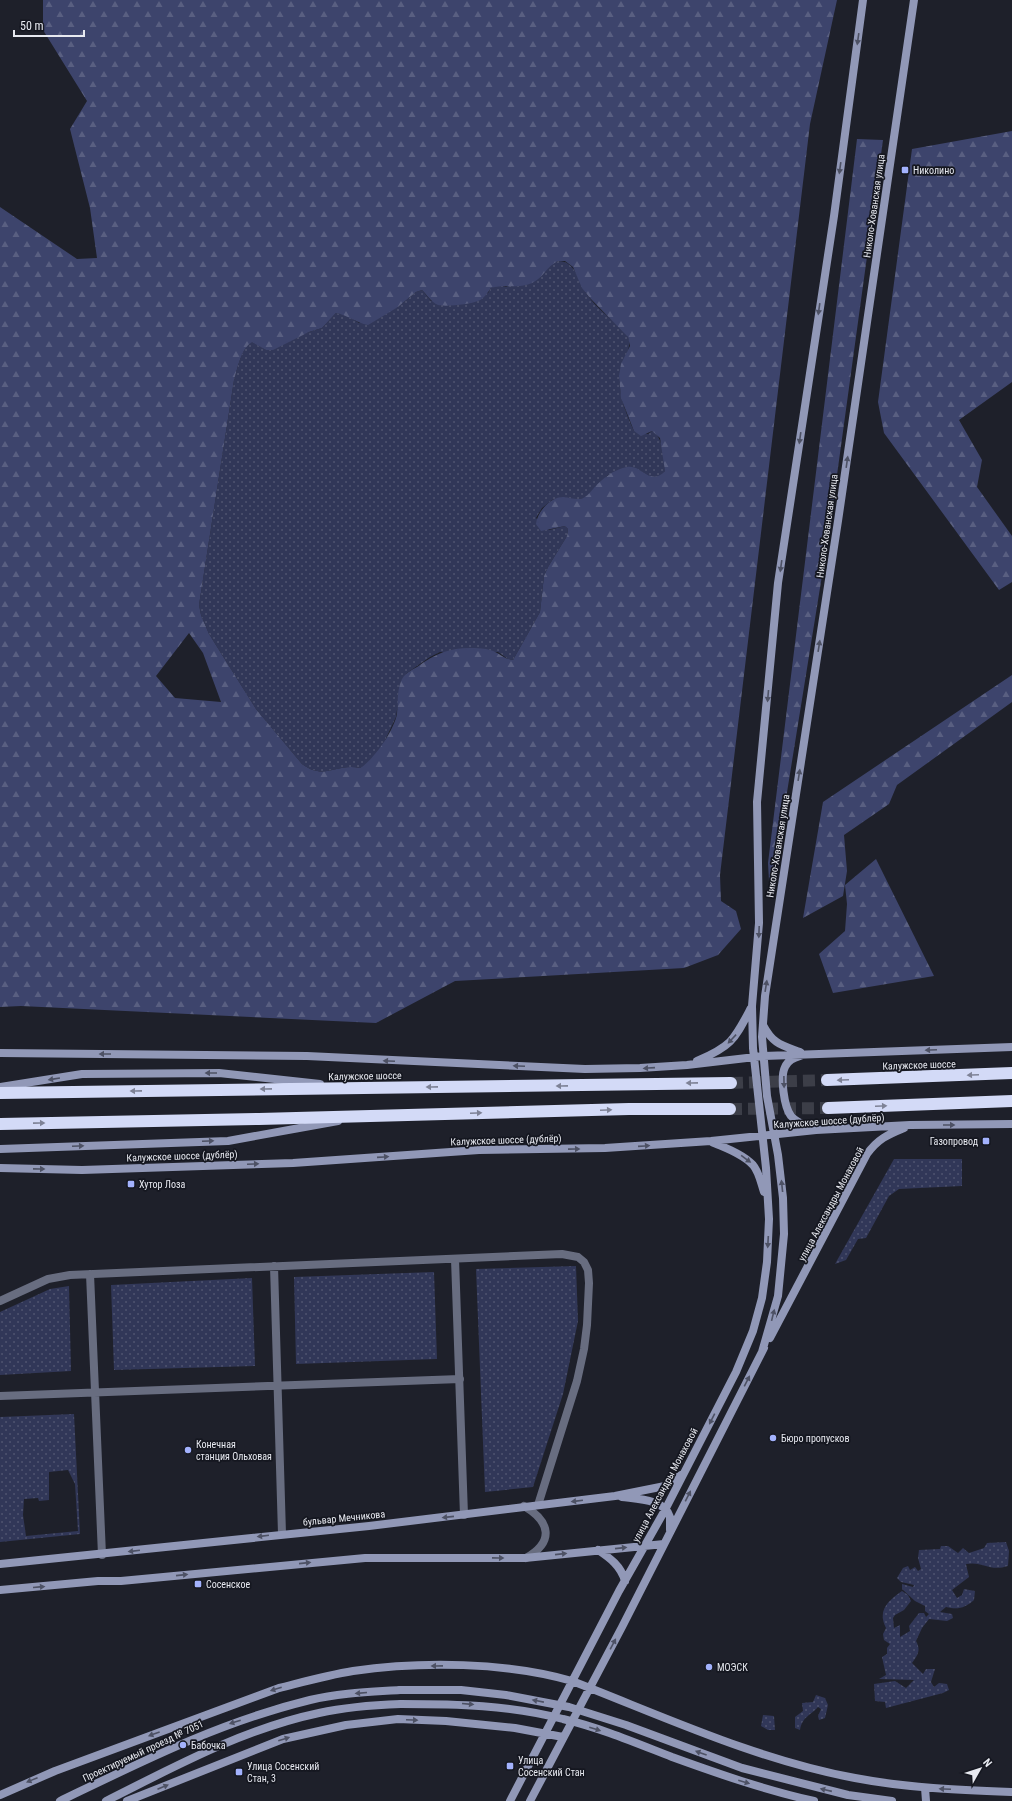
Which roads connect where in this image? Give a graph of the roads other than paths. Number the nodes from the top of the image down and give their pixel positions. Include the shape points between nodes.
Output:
1 (863, 0) edge
2 (914, 0) edge
3 (752, 1006) junction
4 (763, 1025) junction
5 (1012, 1047) edge
6 (0, 1053) edge
7 (17, 1054) junction
8 (804, 1054) junction
9 (0, 1056) edge
10 (754, 1056) junction
11 (764, 1056) junction
12 (687, 1065) junction
13 (1012, 1073) edge
14 (827, 1080) tunnel mouth
15 (731, 1083) tunnel mouth
16 (0, 1088) edge
17 (361, 1088) junction
18 (0, 1093) edge
19 (1012, 1101) edge
20 (828, 1108) tunnel mouth
21 (730, 1109) tunnel mouth
22 (367, 1116) junction
23 (0, 1124) edge
24 (1012, 1124) edge
25 (910, 1125) junction
26 (816, 1130) junction
27 (774, 1135) junction
28 (762, 1136) junction
29 (711, 1141) junction
30 (0, 1149) edge
31 (0, 1168) edge
32 (768, 1203) junction
33 (455, 1259) junction
34 (274, 1266) junction
35 (90, 1274) junction
36 (0, 1301) edge
37 (762, 1352) junction
38 (460, 1379) junction
39 (276, 1386) junction
40 (94, 1392) junction
41 (0, 1396) edge
42 (684, 1472) junction
43 (615, 1496) junction
44 (538, 1505) junction
45 (524, 1506) junction
46 (665, 1510) junction
47 (464, 1515) junction
48 (670, 1531) junction
49 (282, 1534) junction
50 (664, 1544) junction
51 (645, 1546) junction
52 (598, 1550) junction
53 (102, 1555) junction
54 (525, 1558) junction
55 (0, 1564) edge
56 (625, 1580) junction
57 (0, 1590) edge
58 (572, 1682) junction
59 (590, 1688) junction
60 (545, 1734) junction
61 (563, 1737) junction
62 (925, 1788) junction
63 (1012, 1792) edge
64 (0, 1795) edge
65 (60, 1801) edge
66 (106, 1801) edge
67 (127, 1801) edge
68 (510, 1801) edge
69 (530, 1801) edge
70 (814, 1801) edge
71 (892, 1801) edge
72 (926, 1801) edge

1 -> 3 main road, Николо-Хованская улица via 834,216 778,583 757,802 759,922
4 -> 2 main road, Николо-Хованская улица via 765,996 835,544
3 - 10 main road, Николо-Хованская улица
3 -> 12 main road via 732,1041 718,1052
4 - 8 main road via 777,1044
4 - 11 main road, Николо-Хованская улица
5 -> 8 main road
6 - 7 main road
7 - 9 main road
12 -> 7 main road via 584,1069 307,1056
8 - 11 main road
8 -> 26 main road via 790,1060 785,1067 785,1104 798,1123
10 - 11 main road
10 - 12 main road
10 - 28 main road, Николо-Хованская улица
11 - 27 main road, Николо-Хованская улица via 767,1096
13 -> 14 highway, Калужское шоссе
15 -> 17 highway, Калужское шоссе
17 -> 16 main road via 219,1073 82,1074
17 -> 18 highway, Калужское шоссе
20 -> 19 highway
22 -> 21 highway
23 -> 22 highway
30 -> 22 main road via 228,1141
25 -> 24 main road, Калужское шоссе (дублёр)
25 - 26 main road, Калужское шоссе (дублёр)
25 - 37 main road, улица Александры Монаховой via 876,1142 867,1154
26 - 27 main road, Калужское шоссе (дублёр)
27 - 28 main road, Калужское шоссе (дублёр)
37 -> 27 main road, улица Александры Монаховой via 778,1296 783,1259 783,1198
28 - 29 main road, Калужское шоссе (дублёр)
28 - 32 main road, улица Александры Монаховой
31 -> 29 main road, Калужское шоссе (дублёр) via 82,1170 278,1163 479,1150 606,1148
29 -> 32 main road via 753,1165 758,1172
32 -> 42 main road, улица Александры Монаховой via 766,1268 762,1298 753,1331 736,1372
33 - 34 street
33 - 38 street
33 - 44 street via 569,1255 581,1260 588,1270 590,1283 587,1325 581,1366
34 - 35 street
34 - 39 street
35 - 36 street via 48,1278
35 - 40 street
48 -> 37 main road, улица Александры Монаховой
38 - 39 street
38 - 47 street
39 - 40 street
39 - 49 street
40 - 41 street
40 - 53 street
42 - 43 main road, бульвар Мечникова via 665,1486
42 - 46 main road, улица Александры Монаховой
43 -> 44 main road, бульвар Мечникова
43 - 46 main road via 652,1501
44 - 45 main road, бульвар Мечникова
45 - 47 main road, бульвар Мечникова
45 - 54 street via 540,1518 546,1536 537,1552
46 - 48 main road via 670,1516
46 - 51 main road, улица Александры Монаховой
47 -> 49 main road, бульвар Мечникова
48 - 50 main road, улица Александры Монаховой
49 -> 53 main road, бульвар Мечникова
50 - 51 main road
59 -> 50 main road, улица Александры Монаховой
52 -> 51 main road
51 - 56 main road, улица Александры Монаховой
54 -> 52 main road
52 - 56 main road via 611,1558
53 - 55 main road, бульвар Мечникова
57 -> 54 main road via 365,1558
56 - 58 main road, улица Александры Монаховой
58 - 59 main road
58 - 60 main road, улица Александры Монаховой
58 -> 64 main road via 532,1673 463,1665 401,1666 352,1671 279,1688 55,1771
59 - 61 main road, улица Александры Монаховой
59 - 62 main road via 739,1746 796,1764 855,1778
60 - 61 main road
67 -> 60 main road via 283,1739 346,1725 398,1719 446,1721
60 - 68 main road, улица Александры Монаховой
61 - 69 main road, улица Александры Монаховой
63 -> 62 main road
62 - 72 main road
71 -> 65 main road, Проектируемый проезд № 7051, bridge via 848,1795 742,1768 569,1707 461,1690 400,1690 355,1693 311,1700 247,1718 185,1742
66 -> 70 main road, bridge via 203,1752 287,1722 358,1706 401,1704 503,1707 563,1719 620,1736 735,1780

